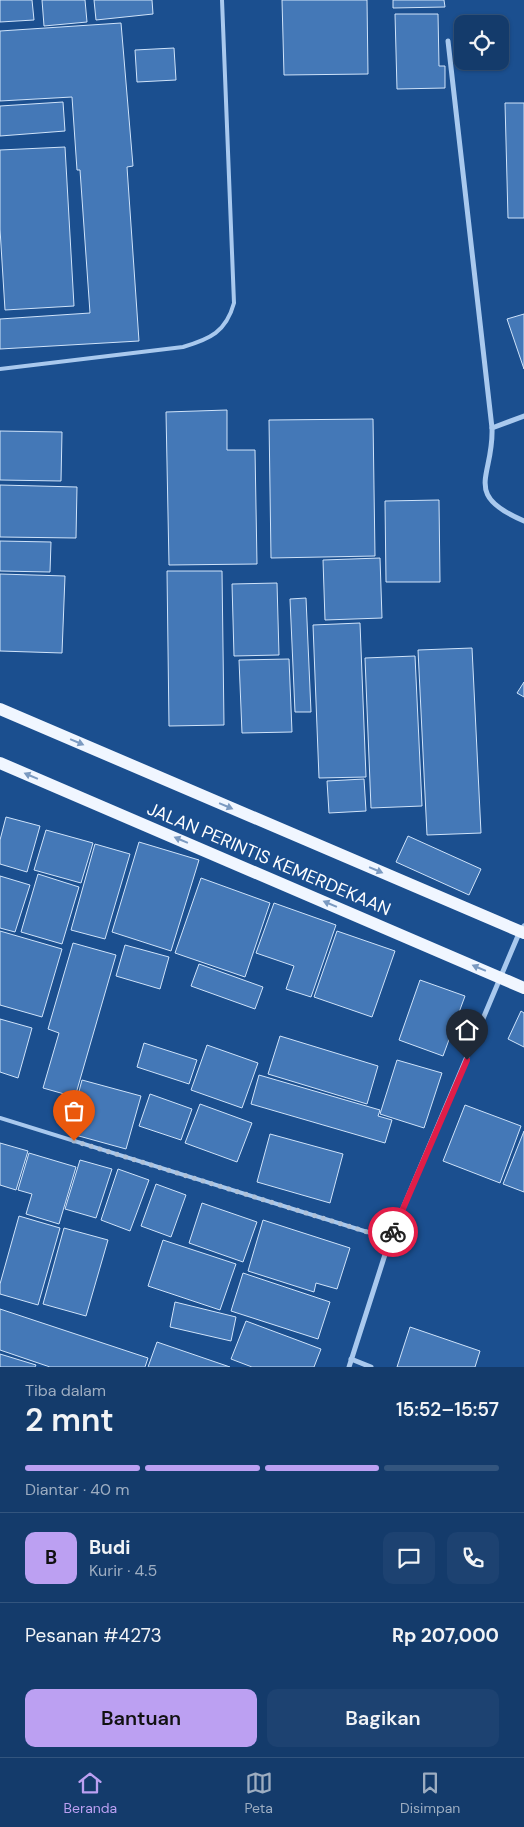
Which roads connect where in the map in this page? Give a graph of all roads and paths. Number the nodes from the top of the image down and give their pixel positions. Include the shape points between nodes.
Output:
1 (222, 0) edge
2 (448, 41) dead end
3 (0, 369) edge
4 (524, 416) edge
5 (492, 428) junction
6 (524, 521) edge
7 (0, 710) edge
8 (0, 763) edge
9 (523, 930) edge
10 (502, 978) junction
11 (524, 988) edge
12 (0, 1118) edge
13 (390, 1239) junction
14 (351, 1359) junction
15 (349, 1367) edge
16 (371, 1367) edge

1 - 3 lane via 234,303 228,319 211,337 182,347
2 - 5 street
4 - 5 street
5 - 6 street via 484,483 486,491 498,508
7 -> 9 main road, JALAN PERINTIS KEMERDEKAAN
10 -> 8 main road, JALAN PERINTIS KEMERDEKAAN
9 - 10 street
10 - 11 main road, JALAN PERINTIS KEMERDEKAAN
10 - 13 street
12 - 13 lane
13 - 14 street
14 - 15 street
14 - 16 street

